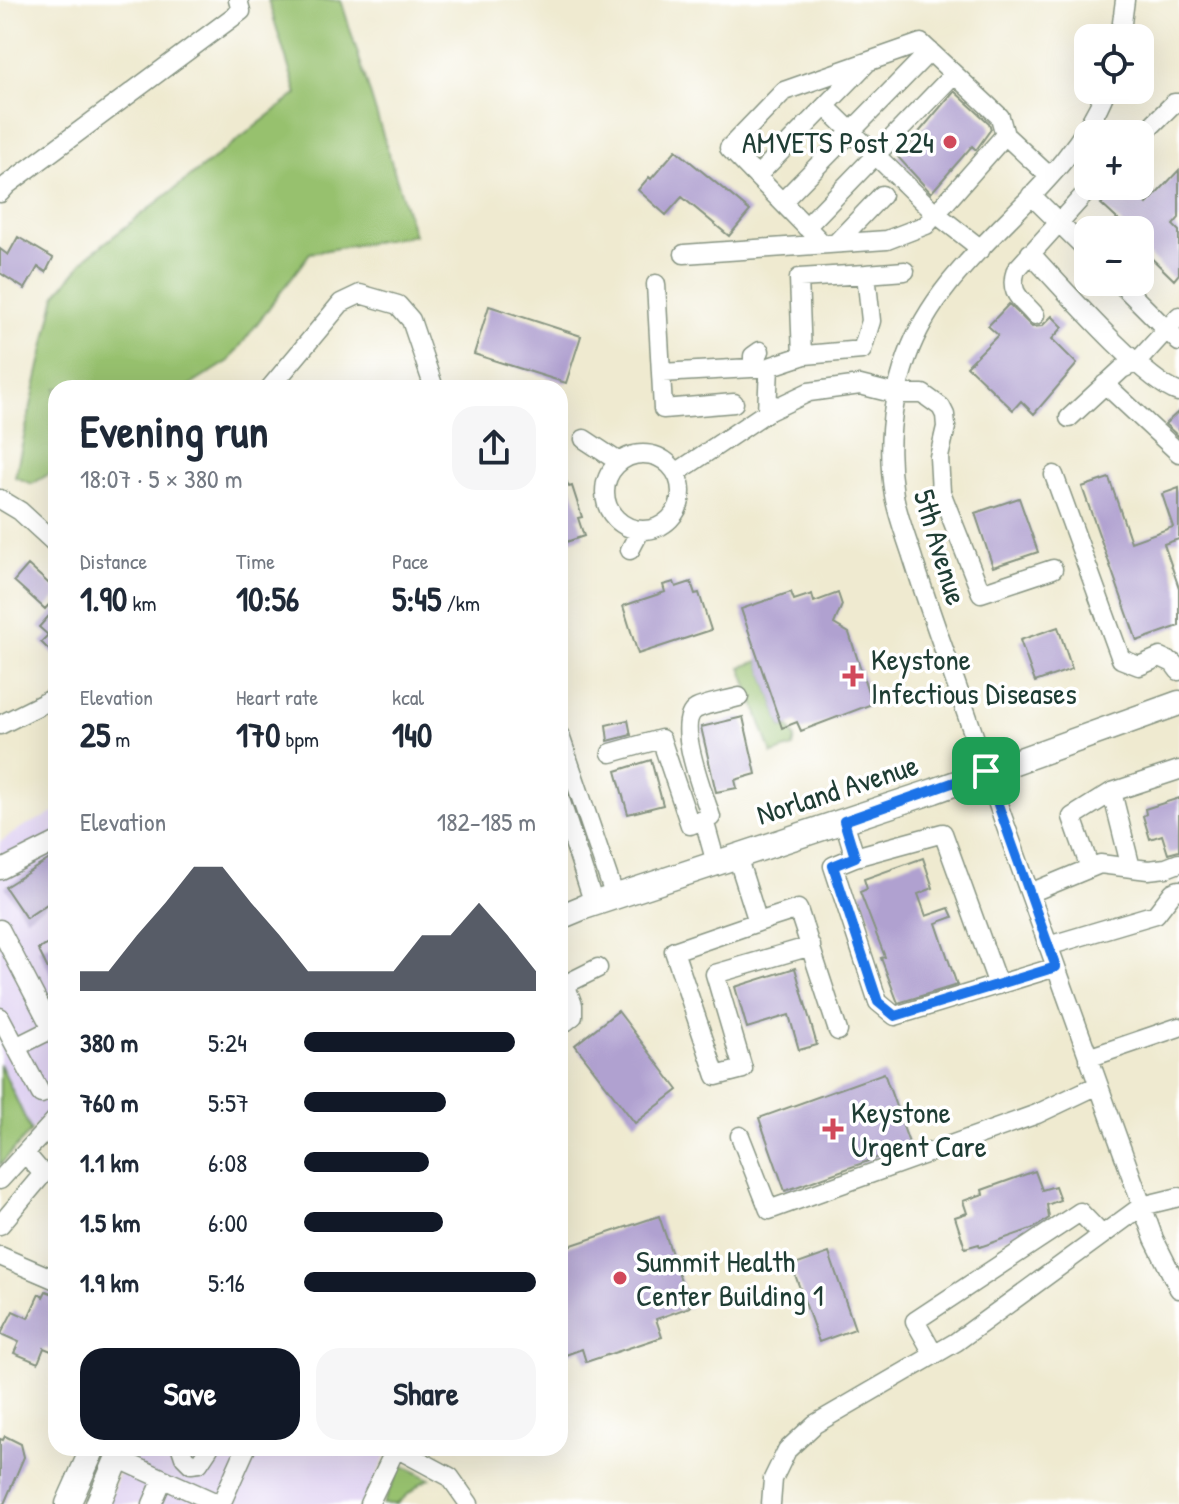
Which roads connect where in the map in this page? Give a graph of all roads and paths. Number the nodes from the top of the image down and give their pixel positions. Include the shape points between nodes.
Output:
1 (238, 0) edge
2 (1125, 0) edge
3 (1122, 24) edge
4 (926, 47) junction
5 (869, 61) junction
6 (954, 74) junction
7 (1179, 103) edge
8 (1099, 104) edge
9 (825, 106) junction
10 (1154, 123) edge
11 (852, 132) junction
12 (1005, 135) junction
13 (876, 155) junction
14 (757, 176) junction
15 (1049, 176) junction
16 (0, 193) edge
17 (882, 195) dead end
18 (1031, 195) junction
19 (1078, 200) edge
20 (782, 202) junction
21 (935, 213) junction
22 (1058, 221) junction
23 (806, 227) junction
24 (1074, 237) edge
25 (829, 244) junction
26 (981, 249) junction
27 (1030, 253) junction
28 (684, 254) dead end
29 (905, 271) dead end
30 (866, 274) junction
31 (656, 284) dead end
32 (1136, 296) edge
33 (1035, 315) dead end
34 (1175, 329) edge
35 (774, 359) junction
36 (1137, 362) junction
37 (661, 373) junction
38 (277, 380) edge
39 (431, 380) edge
40 (1105, 384) junction
41 (1178, 392) edge
42 (896, 394) junction
43 (734, 403) dead end
44 (767, 412) junction
45 (1069, 418) dead end
46 (584, 439) dead end
47 (1179, 453) edge
48 (619, 462) junction
49 (676, 473) junction
50 (1054, 475) dead end
51 (0, 499) edge
52 (640, 531) junction
53 (48, 537) edge
54 (630, 550) dead end
55 (1053, 569) dead end
56 (1179, 671) edge
57 (739, 697) dead end
58 (48, 701) edge
59 (1179, 703) edge
60 (0, 725) edge
61 (611, 753) dead end
62 (568, 766) edge
63 (1179, 770) edge
64 (986, 771) junction
65 (1112, 792) junction
66 (568, 817) edge
67 (704, 820) junction
68 (844, 821) junction
69 (48, 846) edge
70 (855, 857) junction
71 (726, 860) junction
72 (1179, 863) edge
73 (1090, 868) junction
74 (1131, 868) junction
75 (0, 870) edge
76 (1179, 890) edge
77 (1030, 893) junction
78 (604, 900) junction
79 (568, 914) edge
80 (758, 922) junction
81 (0, 929) edge
82 (811, 946) junction
83 (1048, 946) junction
84 (1056, 967) junction
85 (598, 968) dead end
86 (568, 982) edge
87 (998, 985) junction
88 (568, 996) edge
89 (0, 1017) edge
90 (48, 1017) edge
91 (568, 1020) edge
92 (1179, 1027) edge
93 (838, 1031) dead end
94 (48, 1033) edge
95 (16, 1047) junction
96 (1088, 1058) junction
97 (1098, 1085) junction
98 (41, 1094) dead end
99 (48, 1128) edge
100 (740, 1136) dead end
101 (25, 1153) junction
102 (0, 1180) edge
103 (1179, 1197) edge
104 (1142, 1206) junction
105 (0, 1225) edge
106 (1102, 1235) junction
107 (0, 1256) edge
108 (48, 1277) edge
109 (1179, 1289) edge
110 (934, 1355) junction
111 (89, 1456) edge
112 (119, 1456) edge
113 (125, 1456) edge
114 (184, 1456) edge
115 (204, 1456) edge
116 (242, 1456) edge
117 (392, 1456) edge
118 (411, 1456) edge
119 (163, 1479) junction
120 (68, 1504) edge
121 (98, 1504) edge
122 (152, 1504) edge
123 (218, 1504) edge
124 (369, 1504) edge
125 (469, 1504) edge
126 (771, 1504) edge

1 - 16 street via 241,11
2 - 3 street
4 - 5 street
4 - 6 street
4 - 11 street
5 - 9 street
5 - 14 street via 784,91 729,148
6 - 12 street via 1000,117
6 - 13 street
7 - 10 street
8 - 15 street, 5th Avenue via 1087,129
9 - 11 street
9 - 14 street
11 - 13 street
11 - 20 street
12 - 15 street
12 - 21 street
13 - 21 street
13 - 23 street
14 - 20 street
15 - 18 street, 5th Avenue
17 - 25 street
18 - 22 street
18 - 26 street, 5th Avenue
19 - 22 street
20 - 23 street
21 - 25 street via 926,225 887,240
21 - 26 street
22 - 24 street
22 - 27 street
23 - 25 street
25 - 28 street
26 - 42 street, 5th Avenue via 948,284 923,322
27 - 33 street via 1011,284
27 - 36 street
29 - 30 street
30 - 35 street via 799,278
30 - 35 street via 871,321 862,350
31 - 37 street
32 - 34 street
34 - 36 street
35 - 37 street
35 - 44 street
36 - 40 street
36 - 41 street
37 - 43 street via 663,409
38 - 39 street via 341,303 360,294 398,305 411,320
40 - 45 street
40 - 47 street
42 - 44 street via 860,385 822,390
42 - 55 street via 920,393 944,411 941,492 981,593
42 - 64 street, 5th Avenue via 890,444 895,502
44 - 49 street
46 - 48 street
48 - 49 street via 649,454
48 - 52 street via 605,487 606,500 618,521
49 - 52 street via 681,496 672,517
50 - 56 street via 1121,659 1139,666 1160,657
51 - 53 street
52 - 54 street
57 - 67 street via 695,710 687,719 687,736 711,817
58 - 60 street
59 - 64 main road, Norland Avenue
61 - 67 street via 661,739 690,825
62 - 78 street
63 - 65 street
64 - 68 main road, Norland Avenue
64 - 77 street, 5th Avenue
65 - 73 street via 1072,817
65 - 74 street
66 - 78 street
67 - 71 street
68 - 70 street
68 - 71 main road, Norland Avenue
69 - 75 street
70 - 87 street via 943,833
70 - 87 street via 833,866 878,1002 895,1016
71 - 78 main road, Norland Avenue
71 - 80 street
72 - 74 street
73 - 74 street
73 - 77 street
76 - 83 street via 1156,914
77 - 83 street, 5th Avenue
78 - 79 main road, Norland Avenue
80 - 82 street via 798,909
80 - 82 street via 674,951 716,1076 743,1069 715,974
81 - 90 street
82 - 93 street
83 - 84 street, 5th Avenue
84 - 87 street
84 - 96 street, 5th Avenue
85 - 86 street
88 - 91 street via 573,1005
89 - 95 street
92 - 96 street
94 - 95 street
95 - 98 street
96 - 97 street, 5th Avenue
97 - 100 street via 1037,1114 769,1210
97 - 104 street, 5th Avenue
99 - 101 street
101 - 102 street
101 - 105 street via 43,1174
103 - 104 street
104 - 106 street
104 - 109 street, 5th Avenue
106 - 110 street
106 - 110 street via 1080,1212 915,1321
107 - 108 street
110 - 126 street via 805,1432 787,1450 773,1479
111 - 120 main road
112 - 121 main road
113 - 119 street
114 - 115 street via 191,1464
116 - 123 street
117 - 124 street
118 - 125 street via 450,1477
119 - 122 street
119 - 123 street

